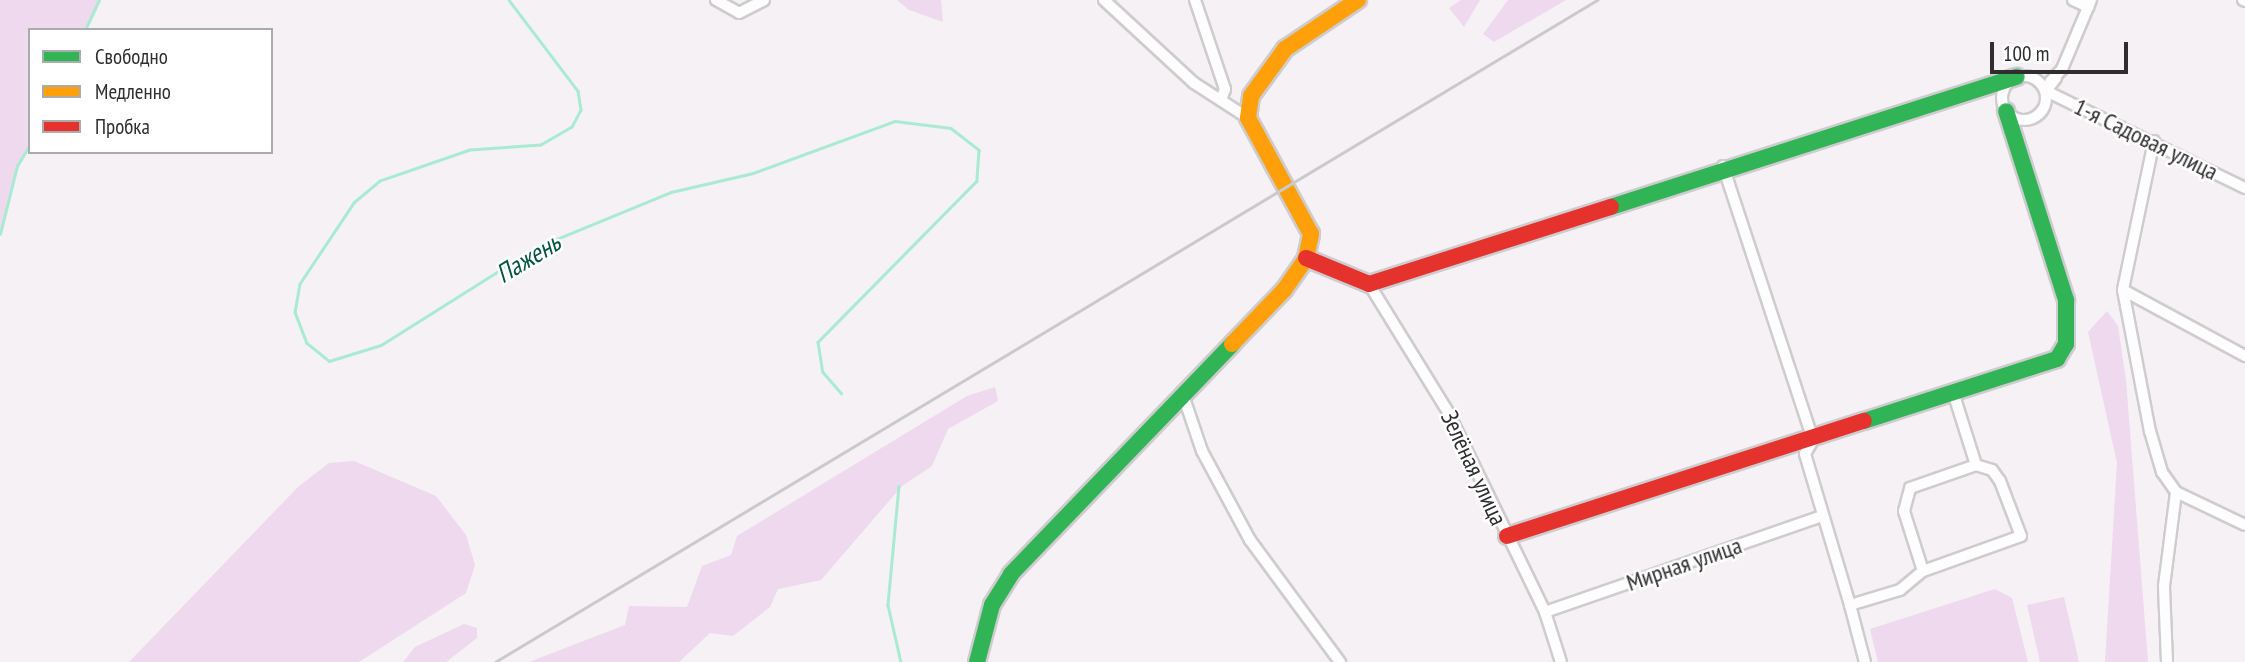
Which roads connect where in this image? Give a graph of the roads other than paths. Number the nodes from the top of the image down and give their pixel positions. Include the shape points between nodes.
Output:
1 (716, 0) edge
2 (764, 0) edge
3 (1104, 0) edge
4 (1195, 0) edge
5 (1358, 0) edge
6 (2073, 0) edge
7 (2090, 3) edge
8 (2017, 77) junction
9 (2043, 87) junction
10 (1978, 89) junction
11 (1221, 100) junction
12 (2004, 108) junction
13 (1248, 118) junction
14 (2031, 120) junction
15 (2154, 141) junction
16 (2017, 143) junction
17 (1723, 166) junction
18 (2245, 187) edge
19 (1306, 258) junction
20 (1368, 284) junction
21 (2123, 290) junction
22 (2245, 356) edge
23 (1182, 392) junction
24 (1953, 392) junction
25 (1813, 440) junction
26 (1976, 465) junction
27 (2176, 492) junction
28 (1823, 516) junction
29 (2245, 525) edge
30 (1507, 536) junction
31 (1923, 571) junction
32 (1850, 605) junction
33 (1545, 612) junction
34 (976, 662) edge
35 (1340, 662) edge
36 (1561, 662) edge
37 (1865, 662) edge
38 (2166, 662) edge

1 - 2 street via 738,13
3 - 11 street
4 - 11 street via 1224,89
5 - 13 street via 1264,70
6 - 7 street
7 - 9 street via 2056,78
8 - 9 street
8 - 10 street
8 - 12 street via 2002,91
9 - 14 street via 2042,112
9 - 15 street, 1-я Садовая улица
10 - 12 street
10 - 17 street
11 - 13 street
12 - 14 street
12 - 16 street
13 - 19 street via 1304,211 1311,234
14 - 16 street
15 - 18 street, 1-я Садовая улица
15 - 21 street
16 - 24 street via 2057,258 2066,300 2066,344 2057,359
17 - 20 street
17 - 25 street
19 - 20 street
19 - 23 street via 1284,290
20 - 30 street, Зелёная улица via 1420,358
21 - 22 street
21 - 27 street via 2150,430 2162,472
23 - 34 street via 1011,574 992,605
23 - 35 street via 1202,451 1250,540
24 - 25 street
24 - 26 street
25 - 28 street via 1805,454
25 - 30 street
26 - 31 street via 1909,488 1904,511
26 - 31 street via 1992,470 2000,481 2021,536
27 - 29 street
27 - 38 street via 2164,586
28 - 32 street
28 - 33 street, Мирная улица
30 - 33 street, Зелёная улица
31 - 32 street via 1900,590
32 - 37 street
33 - 36 street, Зелёная улица

